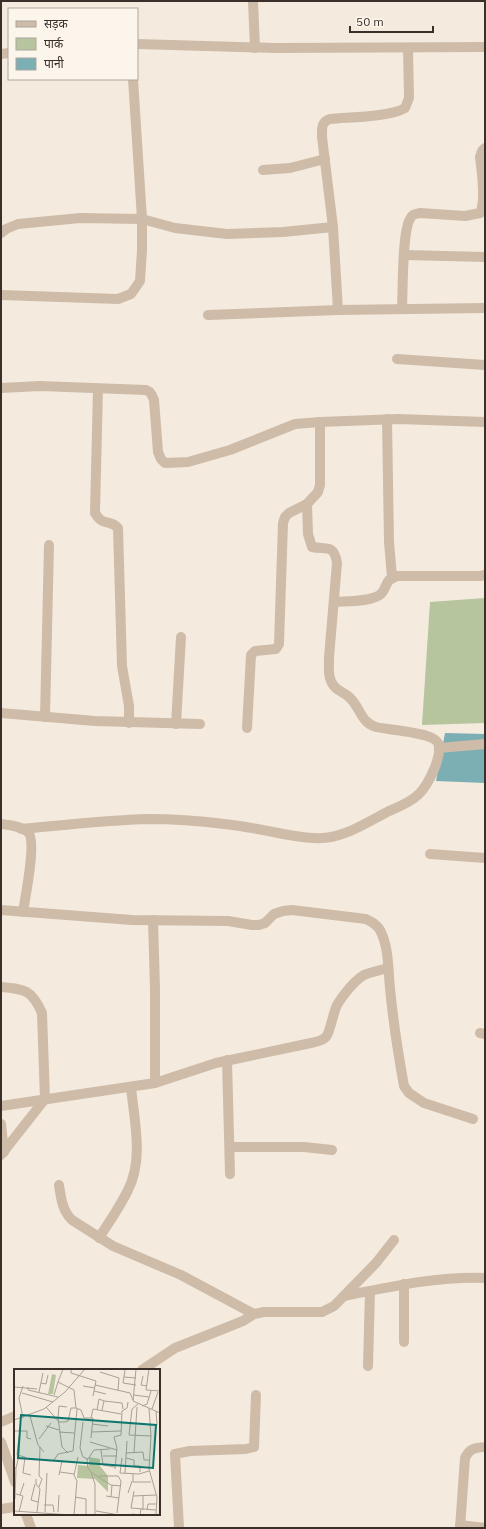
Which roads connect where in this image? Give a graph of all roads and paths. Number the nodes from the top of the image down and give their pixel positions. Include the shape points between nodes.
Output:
1 (253, 1) edge
2 (138, 44) edge
3 (485, 47) edge
4 (255, 48) junction
5 (408, 48) junction
6 (134, 80) edge
7 (485, 148) edge
8 (325, 159) junction
9 (263, 170) dead end
10 (142, 218) junction
11 (333, 227) junction
12 (1, 233) edge
13 (405, 255) junction
14 (485, 257) edge
15 (1, 295) edge
16 (402, 308) junction
17 (485, 308) edge
18 (338, 310) junction
19 (208, 315) dead end
20 (397, 360) dead end
21 (485, 365) edge
22 (1, 388) edge
23 (98, 389) junction
24 (387, 419) junction
25 (320, 422) junction
26 (485, 422) edge
27 (307, 504) junction
28 (49, 545) dead end
29 (485, 575) edge
30 (392, 577) junction
31 (334, 602) junction
32 (181, 637) dead end
33 (1, 713) edge
34 (45, 717) junction
35 (129, 723) junction
36 (176, 724) junction
37 (200, 724) dead end
38 (247, 728) dead end
39 (485, 744) edge
40 (439, 748) junction
41 (1, 824) edge
42 (22, 829) junction
43 (430, 854) dead end
44 (485, 858) edge
45 (1, 910) edge
46 (23, 912) junction
47 (153, 920) junction
48 (388, 968) junction
49 (1, 987) edge
50 (227, 1060) junction
51 (155, 1083) junction
52 (131, 1087) junction
53 (45, 1099) junction
54 (1, 1106) edge
55 (473, 1119) dead end
56 (1, 1124) edge
57 (230, 1147) junction
58 (332, 1150) dead end
59 (2, 1153) edge
60 (230, 1174) dead end
61 (59, 1185) dead end
62 (100, 1238) junction
63 (394, 1240) dead end
64 (485, 1278) edge
65 (404, 1284) junction
66 (370, 1291) junction
67 (344, 1296) junction
68 (254, 1314) junction
69 (404, 1342) dead end
70 (368, 1366) dead end
71 (144, 1369) edge
72 (256, 1394) dead end
73 (14, 1416) edge
74 (1, 1422) edge
75 (1, 1442) edge
76 (485, 1447) edge
77 (14, 1479) edge
78 (14, 1507) edge
79 (1, 1509) edge
80 (26, 1515) edge
81 (460, 1527) edge
82 (31, 1528) edge
83 (179, 1528) edge
84 (485, 1528) edge

1 - 4 street
2 - 4 street
3 - 5 street
4 - 5 street
5 - 8 street via 409,98 405,108 389,114 326,120 322,136
6 - 10 street
7 - 13 street via 480,158 483,210 466,216 413,214 408,223
8 - 9 street via 290,168
8 - 11 street
10 - 11 street via 175,228 227,234
10 - 12 street via 38,221 18,224
10 - 15 street via 140,281 131,294 118,299
11 - 18 street
13 - 14 street
13 - 16 street
16 - 17 street
16 - 18 street
18 - 19 street
20 - 21 street
22 - 23 street via 40,386
23 - 25 street via 146,390 153,395 158,452 165,463 170,464 188,462 230,450 295,424
23 - 35 street via 95,513 99,520 115,524 119,534 122,666 129,706
24 - 25 street
24 - 26 street
24 - 30 street
25 - 27 street via 320,485 313,499
27 - 31 street via 308,534 312,547 332,550 335,553 337,563
27 - 38 street via 289,513 283,523 279,644 276,649 255,651 251,655
28 - 34 street
29 - 30 street
30 - 31 street via 379,595 362,600
31 - 40 street via 329,657 331,682 349,696 368,724 428,736 438,742
32 - 36 street
33 - 34 street
34 - 35 street
35 - 36 street
36 - 37 street
39 - 40 street
40 - 42 street via 434,767 418,795 354,829 331,837 310,839 225,824 150,819
41 - 42 street
42 - 46 street via 31,836 32,846
43 - 44 street
45 - 46 street
46 - 47 street
47 - 48 street via 228,921 259,925 274,914 292,910 366,919 379,929 384,941
47 - 51 street
48 - 50 street via 363,976 342,997 333,1014 326,1037 311,1043
48 - 55 street via 404,1086 409,1093 424,1103
49 - 53 street via 27,992 37,1000 42,1013
50 - 51 street
50 - 57 street
51 - 52 street
52 - 53 street
52 - 62 street via 136,1134 136,1169 128,1190
53 - 54 street
53 - 59 street
56 - 59 street
57 - 58 street via 304,1147
57 - 60 street
61 - 62 street via 62,1204 67,1214
62 - 68 street via 182,1275
63 - 67 street
64 - 65 street
65 - 66 street
65 - 69 street
66 - 67 street
66 - 70 street
67 - 68 street via 334,1306 322,1312
68 - 71 street via 243,1321 175,1348
72 - 83 street via 254,1447 175,1454
73 - 74 street
75 - 77 street
76 - 81 street via 468,1451 465,1458
78 - 79 street
80 - 82 street
81 - 84 street

